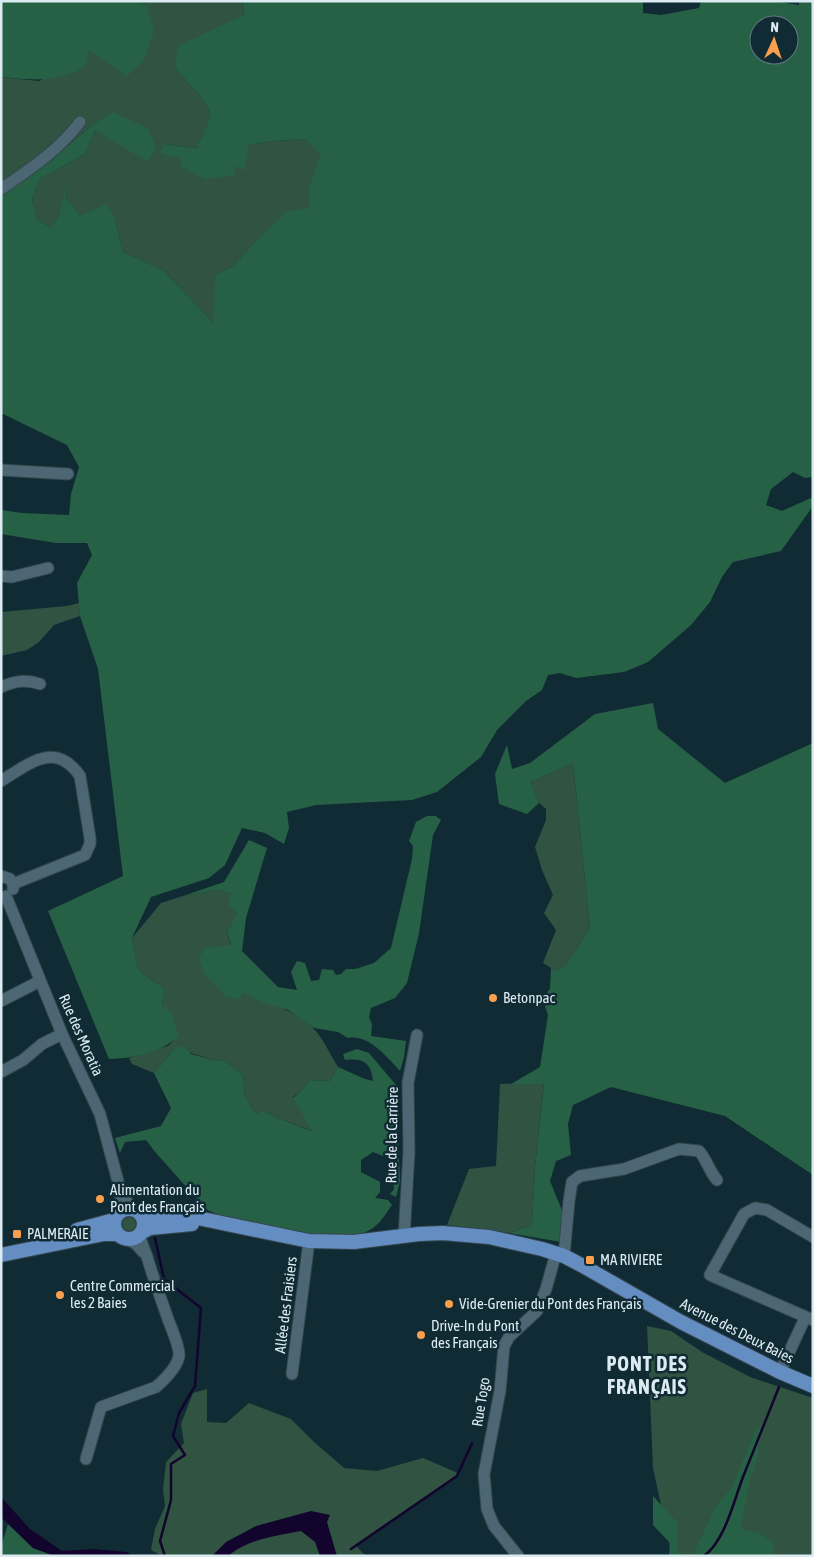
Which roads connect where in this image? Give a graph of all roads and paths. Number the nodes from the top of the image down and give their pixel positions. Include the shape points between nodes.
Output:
1 (80, 122) dead end
2 (1, 189) edge
3 (1, 470) edge
4 (68, 474) dead end
5 (48, 568) dead end
6 (1, 576) edge
7 (40, 684) dead end
8 (1, 687) edge
9 (1, 782) edge
10 (1, 876) edge
11 (13, 884) junction
12 (4, 896) edge
13 (40, 980) junction
14 (1, 1001) edge
15 (62, 1034) junction
16 (417, 1035) dead end
17 (1, 1072) edge
18 (717, 1180) dead end
19 (120, 1189) junction
20 (137, 1211) junction
21 (117, 1216) junction
22 (225, 1223) junction
23 (141, 1233) junction
24 (122, 1237) junction
25 (404, 1237) junction
26 (813, 1238) edge
27 (308, 1241) junction
28 (1, 1246) edge
29 (1, 1255) edge
30 (146, 1256) junction
31 (559, 1256) junction
32 (809, 1319) edge
33 (780, 1372) junction
34 (292, 1374) dead end
35 (813, 1386) edge
36 (86, 1459) dead end
37 (518, 1556) edge

1 - 2 street via 63,143
3 - 4 street
5 - 6 street via 12,577
7 - 8 street via 23,681
9 - 11 street via 46,757 63,759 80,776 90,838 84,855
10 - 11 street via 8,877
11 - 12 street, Rue des Moratia via 11,893
12 - 13 street, Rue des Moratia
13 - 14 street
13 - 15 street, Rue des Moratia
15 - 17 street
15 - 19 street, Rue des Moratia via 100,1114
16 - 25 street, Rue de la Carrière via 408,1083 409,1152
18 - 31 street, Rue Togo via 709,1172 706,1158 699,1151 679,1150 624,1169 580,1176 572,1182
19 - 20 street, Rue des Moratia via 128,1204
19 - 21 street, Rue des Moratia via 122,1199
20 - 21 main road via 124,1210
20 - 22 main road, Avenue des Deux Baies via 147,1215 193,1217
20 - 23 main road via 144,1221
21 - 24 main road via 115,1230
21 - 28 main road via 91,1227
22 - 23 main road, Avenue des Deux Baies via 169,1225
22 - 27 main road, Avenue des Deux Baies
23 - 24 main road via 135,1238
23 - 30 street
24 - 29 main road via 104,1234
24 - 30 street via 136,1244
25 - 27 main road, Avenue des Deux Baies via 354,1242
25 - 31 main road, Avenue des Deux Baies via 443,1233 490,1237 514,1241
26 - 32 street via 768,1210 755,1208 744,1214 710,1275
27 - 34 street, Allée des Fraisiers
30 - 36 street via 179,1355 156,1386 101,1407
31 - 33 main road, Avenue des Deux Baies
31 - 37 street, Rue Togo via 537,1311 509,1337 504,1346 500,1392 484,1474 486,1509 494,1526
32 - 33 street
33 - 35 main road, Avenue des Deux Baies

